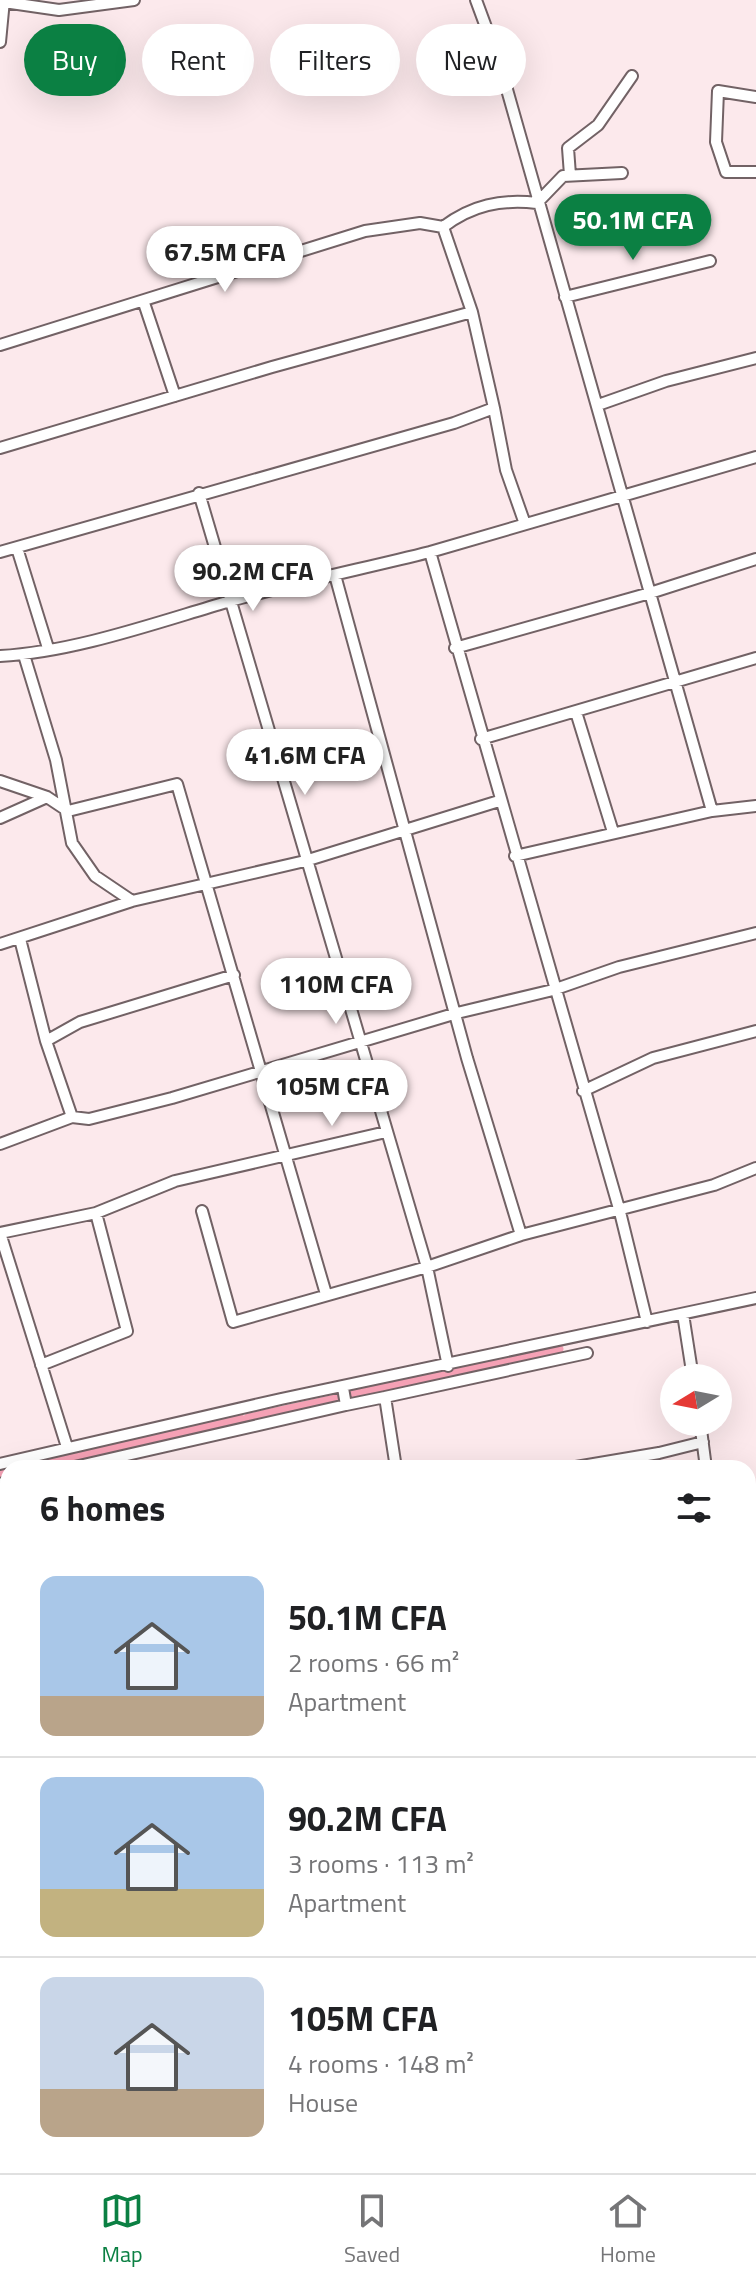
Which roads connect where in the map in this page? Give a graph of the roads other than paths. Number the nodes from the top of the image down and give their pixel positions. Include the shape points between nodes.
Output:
1 (134, 0) edge
2 (476, 0) edge
3 (4, 1) edge
4 (0, 42) edge
5 (632, 76) dead end
6 (756, 97) edge
7 (756, 172) edge
8 (622, 173) dead end
9 (570, 175) junction
10 (537, 203) junction
11 (443, 227) junction
12 (710, 261) dead end
13 (565, 297) junction
14 (144, 303) junction
15 (472, 312) junction
16 (0, 345) edge
17 (756, 358) edge
18 (175, 396) junction
19 (598, 405) junction
20 (494, 408) junction
21 (0, 448) edge
22 (756, 457) edge
23 (199, 493) junction
24 (621, 495) junction
25 (525, 524) junction
26 (17, 548) junction
27 (0, 552) edge
28 (430, 552) junction
29 (756, 559) edge
30 (335, 575) junction
31 (650, 593) junction
32 (232, 601) junction
33 (48, 648) junction
34 (455, 648) junction
35 (24, 655) junction
36 (0, 656) edge
37 (756, 658) edge
38 (676, 684) junction
39 (576, 712) junction
40 (481, 739) junction
41 (0, 781) edge
42 (47, 797) junction
43 (499, 801) junction
44 (756, 806) edge
45 (68, 811) junction
46 (712, 811) junction
47 (0, 818) edge
48 (402, 829) junction
49 (613, 832) junction
50 (515, 856) junction
51 (305, 861) junction
52 (206, 883) junction
53 (132, 901) junction
54 (756, 933) edge
55 (20, 939) junction
56 (0, 944) edge
57 (234, 975) junction
58 (553, 990) junction
59 (457, 1013) junction
60 (756, 1031) edge
61 (46, 1041) junction
62 (360, 1044) junction
63 (264, 1072) junction
64 (583, 1091) junction
65 (72, 1117) junction
66 (386, 1132) junction
67 (0, 1144) edge
68 (287, 1156) junction
69 (756, 1168) edge
70 (202, 1211) dead end
71 (620, 1212) junction
72 (96, 1213) junction
73 (521, 1235) junction
74 (427, 1267) junction
75 (326, 1294) junction
76 (756, 1298) edge
77 (683, 1314) junction
78 (647, 1322) junction
79 (587, 1353) dead end
80 (691, 1364) edge
81 (41, 1365) junction
82 (448, 1366) junction
83 (343, 1388) junction
84 (385, 1397) junction
85 (346, 1405) junction
86 (702, 1436) edge
87 (703, 1442) junction
88 (67, 1447) junction
89 (16, 1460) edge
90 (105, 1460) edge
91 (395, 1460) edge
92 (611, 1460) edge
93 (705, 1460) edge

1 - 3 street via 59,10
2 - 10 street via 500,65
3 - 4 street
5 - 9 street via 598,125 568,148
6 - 7 street via 718,91 716,142 726,172
8 - 9 street
9 - 10 street
10 - 11 street via 488,203
10 - 13 street
11 - 14 street via 420,223 365,231
11 - 15 street
12 - 13 street
13 - 19 street
14 - 16 street
14 - 18 street
15 - 18 street
15 - 20 street
17 - 19 street
18 - 21 street
19 - 24 street
20 - 23 street
20 - 25 street via 506,470
22 - 24 street
23 - 26 street
23 - 32 street
24 - 25 street
24 - 31 street
25 - 28 street
26 - 27 street
26 - 33 street
28 - 30 street
28 - 34 street
29 - 31 street
30 - 32 street
30 - 48 street
31 - 34 street
31 - 38 street
32 - 33 street
32 - 51 street
33 - 35 street
34 - 40 street
35 - 36 street
35 - 45 street
37 - 38 street
38 - 39 street
38 - 46 street
39 - 40 street
39 - 49 street
40 - 43 street
41 - 42 street
42 - 45 street
42 - 47 street
43 - 48 street
43 - 50 street
44 - 46 street
45 - 52 street via 177,784
45 - 53 street via 72,843 81,859 95,876
46 - 49 street
48 - 51 street
48 - 59 street
49 - 50 street
50 - 58 street
51 - 52 street
51 - 62 street
52 - 53 street
52 - 57 street
53 - 55 street
54 - 58 street via 619,967
55 - 56 street
55 - 61 street
57 - 61 street via 80,1022
57 - 63 street
58 - 59 street
58 - 64 street
59 - 62 street
59 - 73 street
60 - 64 street via 653,1058
61 - 65 street
62 - 63 street
62 - 66 street
63 - 65 street via 89,1119
63 - 68 street
64 - 71 street
65 - 67 street
66 - 68 street
66 - 74 street
68 - 72 street via 175,1181
68 - 75 street
69 - 71 street
70 - 75 street via 233,1322
71 - 73 street
71 - 78 street
72 - 81 street via 127,1331
72 - 81 street via 0,1233
73 - 74 street
74 - 75 street
74 - 82 street
76 - 77 street
77 - 78 street
77 - 80 street
78 - 82 street
79 - 84 street
81 - 88 street
82 - 83 street
83 - 85 street
83 - 88 street
84 - 85 street
84 - 91 street
85 - 90 street
86 - 87 street
87 - 92 street
87 - 93 street
88 - 89 street

